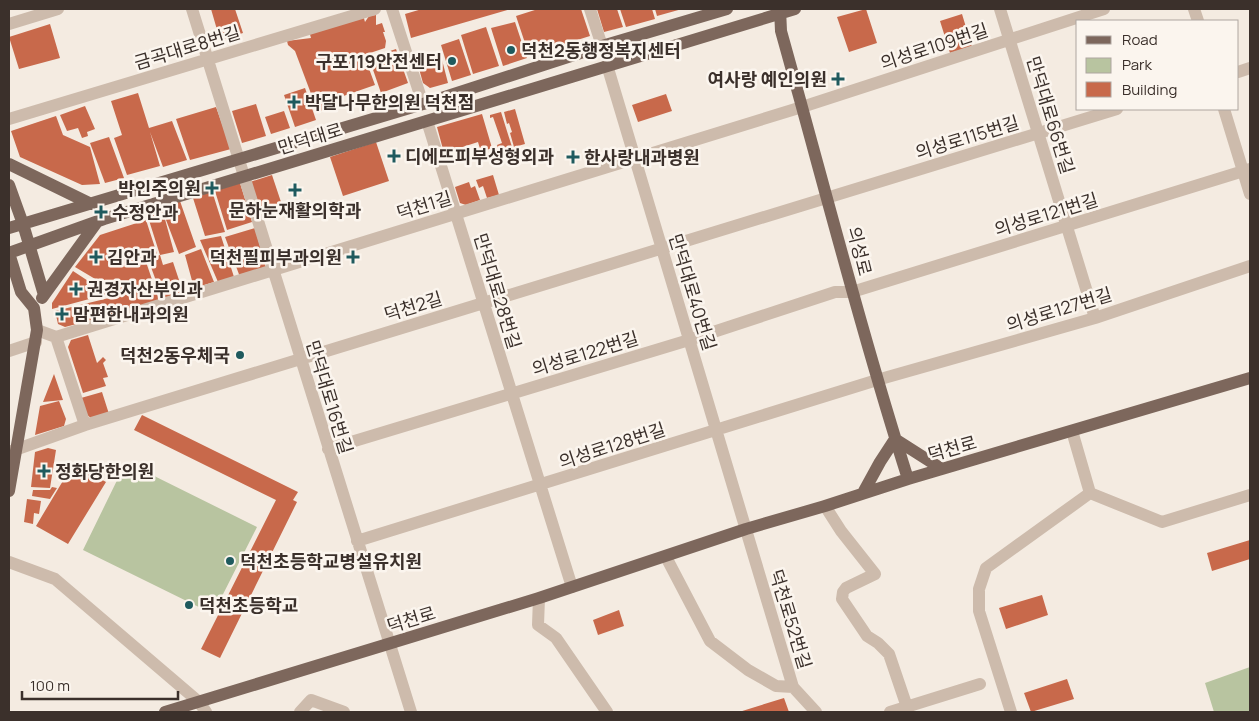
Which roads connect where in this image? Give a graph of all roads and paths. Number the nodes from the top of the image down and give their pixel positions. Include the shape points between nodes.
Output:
1 (58, 9) edge
2 (192, 9) edge
3 (375, 9) edge
4 (392, 9) edge
5 (590, 9) edge
6 (727, 9) edge
7 (795, 9) edge
8 (1000, 9) edge
9 (1104, 9) edge
10 (774, 12) edge
11 (9, 24) edge
12 (1010, 40) junction
13 (602, 46) junction
14 (206, 59) junction
15 (608, 65) junction
16 (422, 104) junction
17 (802, 107) junction
18 (1114, 110) edge
19 (1224, 110) edge
20 (9, 119) edge
21 (427, 120) junction
22 (1038, 133) junction
23 (636, 158) junction
24 (238, 160) junction
25 (9, 164) edge
26 (1247, 170) edge
27 (243, 177) junction
28 (9, 185) edge
29 (1250, 194) edge
30 (828, 198) junction
31 (91, 204) junction
32 (456, 214) junction
33 (97, 222) junction
34 (23, 224) junction
35 (1067, 226) junction
36 (9, 228) edge
37 (29, 245) junction
38 (662, 248) junction
39 (9, 253) edge
40 (1250, 266) edge
41 (272, 270) junction
42 (9, 285) edge
43 (21, 292) junction
44 (852, 292) junction
45 (44, 295) junction
46 (484, 303) junction
47 (34, 308) junction
48 (1095, 318) junction
49 (36, 336) junction
50 (56, 337) junction
51 (689, 340) junction
52 (9, 351) edge
53 (300, 359) junction
54 (1250, 378) edge
55 (877, 380) junction
56 (512, 393) junction
57 (85, 425) junction
58 (718, 430) junction
59 (1072, 430) junction
60 (895, 438) junction
61 (328, 449) junction
62 (12, 450) edge
63 (942, 469) junction
64 (908, 479) junction
65 (541, 486) junction
66 (9, 491) edge
67 (1090, 493) junction
68 (863, 494) junction
69 (1250, 495) edge
70 (825, 506) junction
71 (746, 529) junction
72 (357, 542) junction
73 (666, 557) junction
74 (9, 562) edge
75 (572, 587) junction
76 (540, 598) junction
77 (389, 644) junction
78 (980, 684) dead end
79 (793, 687) junction
80 (907, 707) junction
81 (201, 709) edge
82 (165, 712) edge
83 (300, 712) edge
84 (344, 712) edge
85 (411, 712) edge
86 (607, 712) edge
87 (816, 712) edge
88 (890, 712) edge
89 (1010, 712) edge

1 - 11 street
2 - 14 street, 만덕대로16번길
3 - 14 street, 금곡대로8번길
4 - 16 street
5 - 13 street
6 - 13 main road, 만덕대로
7 - 10 main road, 만덕대로
8 - 12 street, 만덕대로66번길
9 - 12 street, 의성로109번길
10 - 15 main road, 만덕대로
10 - 17 main road, 의성로
12 - 17 street, 의성로109번길
12 - 22 street, 만덕대로66번길
13 - 16 main road, 만덕대로
14 - 20 street, 금곡대로8번길
14 - 24 street, 만덕대로16번길
15 - 21 main road, 만덕대로
15 - 23 street, 만덕대로40번길
16 - 24 main road, 만덕대로
17 - 23 street, 덕천1길
17 - 30 main road, 의성로
18 - 22 street, 의성로115번길
19 - 26 street
21 - 27 main road, 만덕대로
21 - 32 street, 만덕대로28번길
22 - 30 street, 의성로115번길
22 - 35 street, 만덕대로66번길
23 - 32 street, 덕천1길
23 - 38 street, 만덕대로40번길
24 - 27 street, 만덕대로16번길
24 - 31 main road, 만덕대로
25 - 31 main road
26 - 29 street
26 - 35 street, 의성로121번길
27 - 33 main road, 만덕대로
27 - 41 street, 만덕대로16번길
28 - 34 main road
30 - 38 street, 덕천2길
30 - 44 main road, 의성로
31 - 34 main road, 만덕대로
32 - 41 street, 덕천1길
32 - 46 street, 만덕대로28번길
33 - 37 main road, 만덕대로
33 - 45 main road
34 - 36 main road, 만덕대로
34 - 37 main road
35 - 44 street, 의성로121번길
35 - 48 street, 만덕대로66번길
37 - 39 main road, 만덕대로
37 - 45 main road
38 - 46 street, 덕천2길
38 - 51 street, 만덕대로40번길
39 - 43 main road
40 - 48 street, 의성로127번길
41 - 50 street, 덕천1길
41 - 53 street, 만덕대로16번길
42 - 43 main road
43 - 47 main road
44 - 51 street, 의성로122번길 via 835,292
44 - 55 main road, 의성로
45 - 47 main road
46 - 53 street, 덕천2길
46 - 56 street, 만덕대로28번길
47 - 49 main road
48 - 55 street, 의성로127번길
49 - 50 street
49 - 52 street
49 - 62 main road
50 - 57 street
51 - 56 street, 의성로122번길
51 - 58 street, 만덕대로40번길
53 - 57 street, 덕천2길
53 - 61 street, 만덕대로16번길
54 - 59 main road, 덕천로
55 - 58 street, 의성로128번길
55 - 60 main road, 의성로
56 - 61 street, 의성로122번길
56 - 65 street, 만덕대로28번길
57 - 62 street, 덕천2길
58 - 65 street, 의성로128번길
58 - 71 street, 만덕대로40번길
59 - 63 main road, 덕천로
59 - 67 street
60 - 63 main road
60 - 64 main road, 의성로
60 - 68 main road
61 - 72 street, 만덕대로16번길
62 - 66 main road
63 - 64 main road, 덕천로
64 - 68 main road, 덕천로
65 - 72 street, 의성로128번길
65 - 75 street, 만덕대로28번길
67 - 69 street via 1162,522
67 - 89 street via 986,568 979,589 979,611
68 - 70 main road, 덕천로
70 - 71 main road, 덕천로
70 - 80 street via 875,574 846,588 842,599 867,636 889,654
71 - 73 main road, 덕천로
71 - 79 street, 덕천로52번길
72 - 77 street, 만덕대로16번길
73 - 75 main road, 덕천로
73 - 79 street via 710,641 748,670 776,686
74 - 81 street via 55,579
75 - 76 main road, 덕천로
76 - 77 main road, 덕천로
76 - 86 street via 538,625 556,638
77 - 81 main road, 덕천로
77 - 85 street, 만덕대로16번길
78 - 80 street
79 - 87 street, 덕천로52번길
80 - 88 street
81 - 82 main road, 덕천로
83 - 84 street via 311,700

